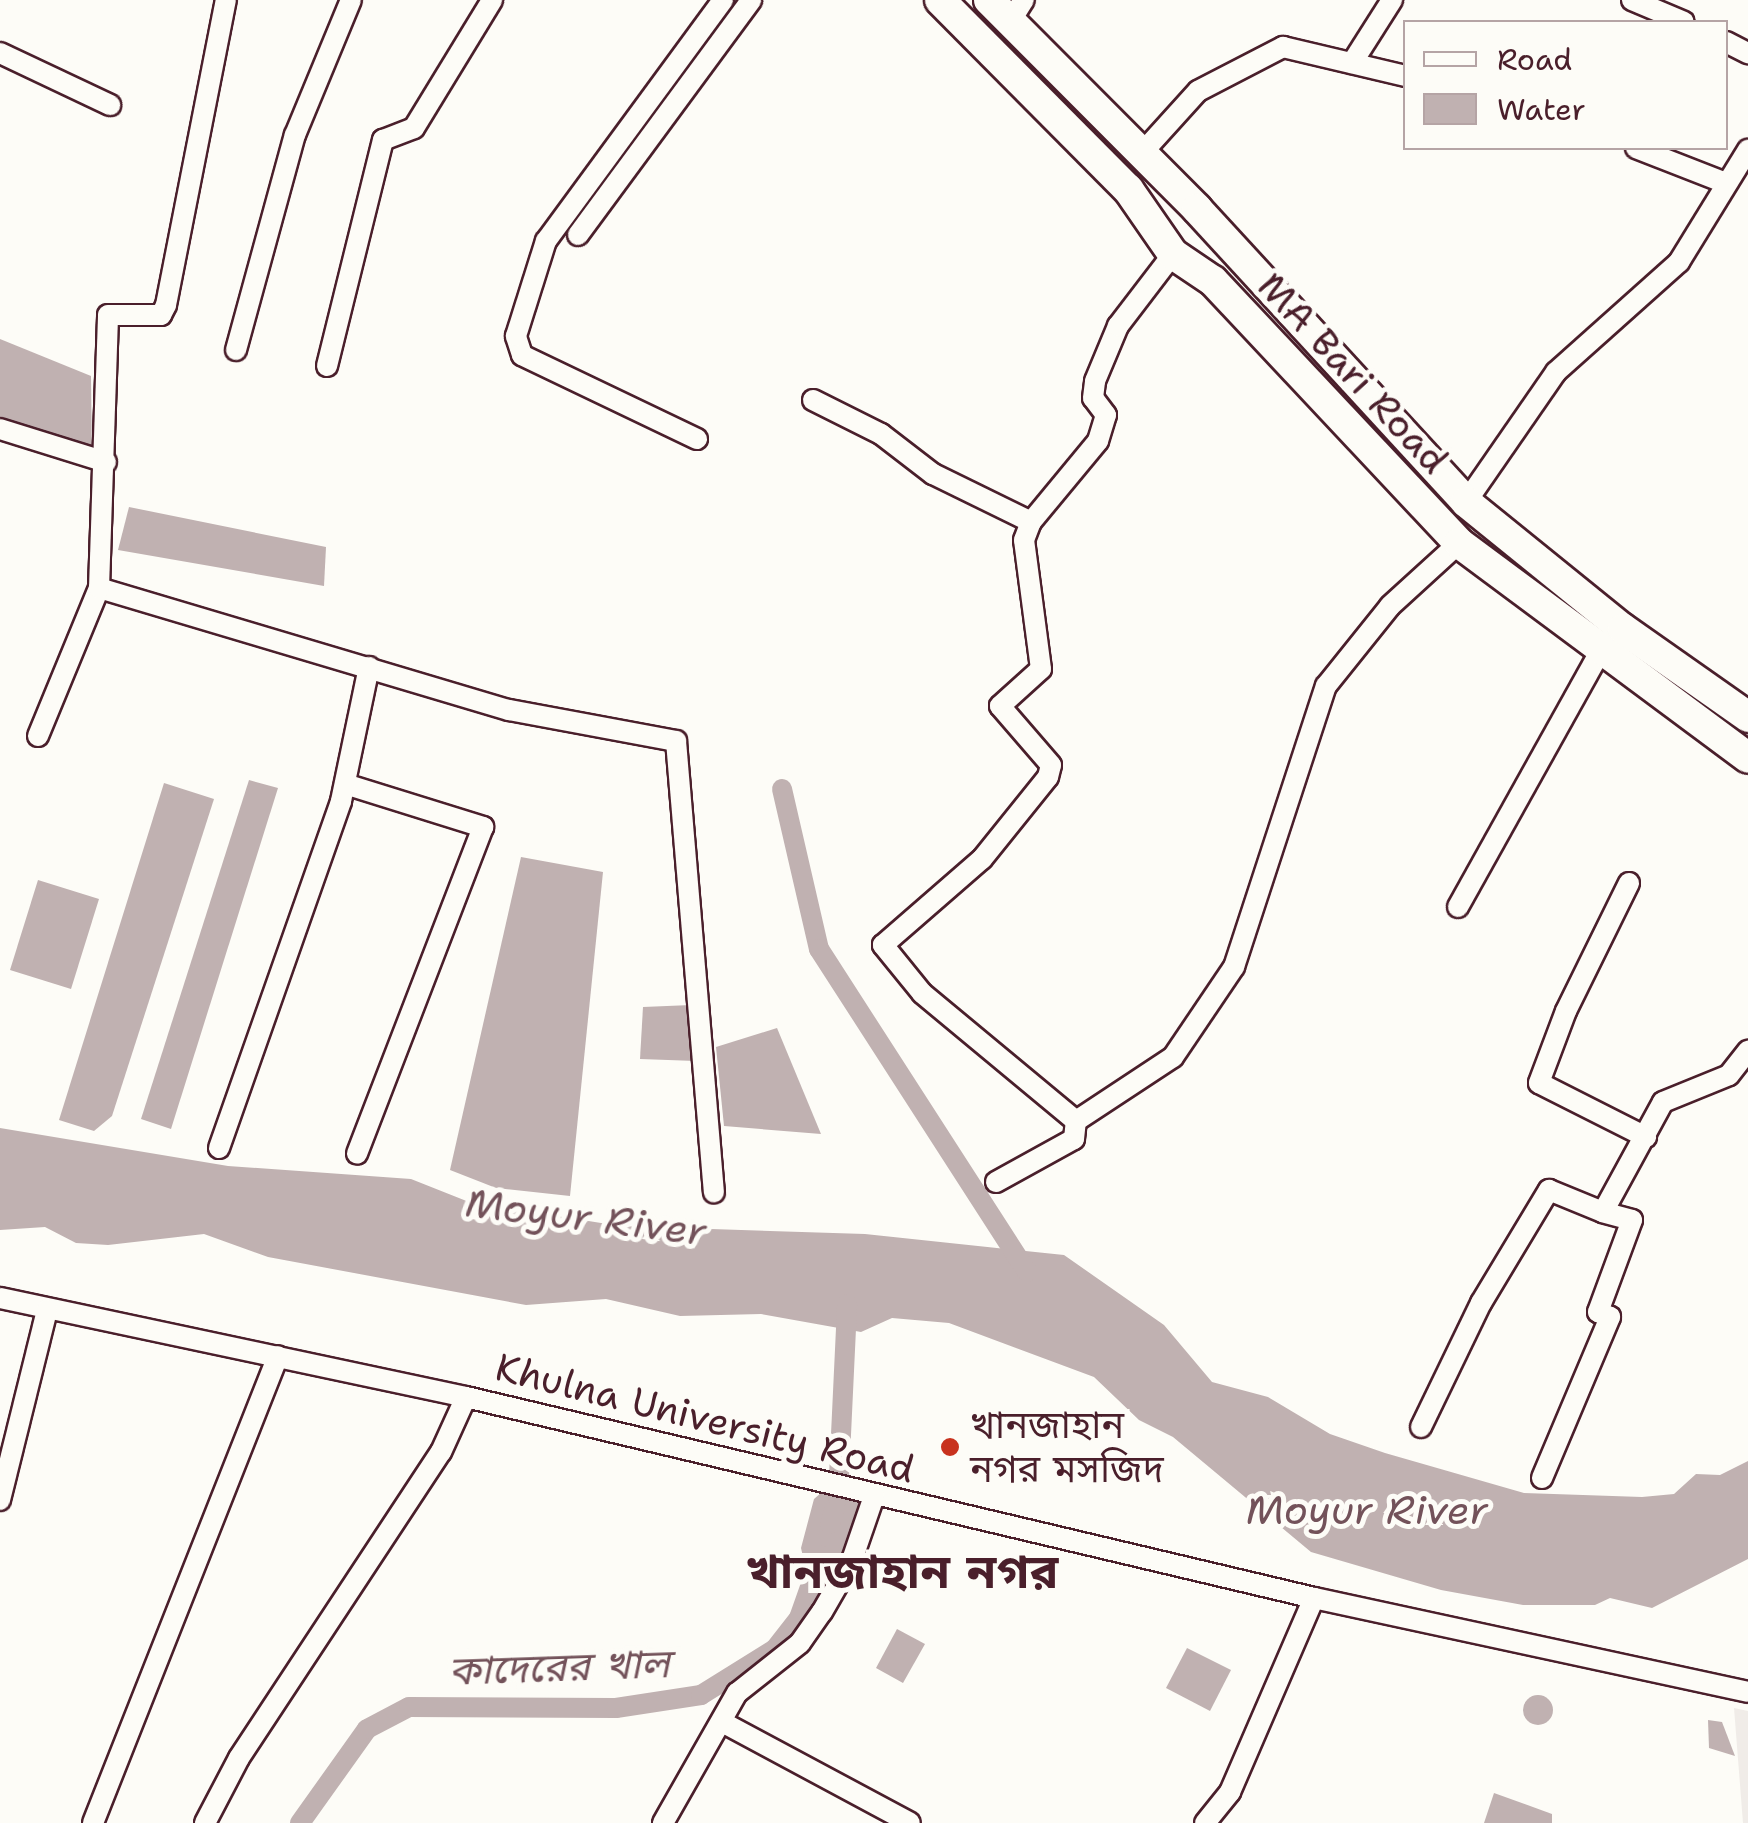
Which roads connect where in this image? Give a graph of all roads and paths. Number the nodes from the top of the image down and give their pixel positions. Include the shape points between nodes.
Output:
1 (226, 0) edge
2 (351, 0) edge
3 (492, 0) edge
4 (724, 0) edge
5 (751, 0) edge
6 (940, 0) edge
7 (989, 0) edge
8 (1392, 0) edge
9 (1632, 0) edge
10 (1017, 11) edge
11 (1679, 20) edge
12 (0, 54) edge
13 (1352, 62) junction
14 (1403, 75) edge
15 (110, 105) dead end
16 (1641, 150) edge
17 (1748, 150) edge
18 (1141, 154) junction
19 (589, 183) junction
20 (1726, 183) junction
21 (608, 195) junction
22 (578, 234) dead end
23 (1172, 254) junction
24 (236, 350) dead end
25 (327, 366) dead end
26 (813, 400) dead end
27 (0, 430) edge
28 (697, 439) dead end
29 (106, 462) junction
30 (1466, 502) junction
31 (1032, 522) junction
32 (1459, 543) junction
33 (99, 588) junction
34 (1600, 652) junction
35 (368, 667) junction
36 (1748, 717) edge
37 (38, 736) dead end
38 (1748, 758) edge
39 (345, 784) junction
40 (1629, 883) dead end
41 (1458, 908) dead end
42 (1748, 1051) edge
43 (1076, 1121) junction
44 (1646, 1136) junction
45 (219, 1148) dead end
46 (357, 1153) dead end
47 (996, 1182) dead end
48 (714, 1192) dead end
49 (1604, 1212) junction
50 (0, 1298) edge
51 (47, 1310) junction
52 (278, 1356) junction
53 (466, 1397) junction
54 (1421, 1427) dead end
55 (6, 1449) edge
56 (1542, 1478) dead end
57 (874, 1496) junction
58 (0, 1500) edge
59 (1314, 1598) junction
60 (1746, 1692) edge
61 (722, 1722) junction
62 (93, 1823) edge
63 (204, 1823) edge
64 (663, 1823) edge
65 (910, 1823) edge
66 (1204, 1823) edge

1 - 29 street via 166,305 161,315 108,315
2 - 24 street via 295,135
3 - 25 street via 414,128 383,140
4 - 19 street
5 - 21 street
6 - 23 main road, MA Bari Road via 1128,189
7 - 10 main road, MA Bari Road
8 - 13 street
9 - 11 street
10 - 18 main road, MA Bari Road
12 - 15 street
13 - 14 street
13 - 18 street via 1283,47 1198,91
16 - 20 street
17 - 20 street
18 - 30 main road, MA Bari Road
19 - 21 street
19 - 28 street via 546,241 516,336 522,354
20 - 30 street via 1679,262 1556,372
21 - 22 street
23 - 31 street via 1118,326 1095,380 1092,398 1106,416 1098,441
23 - 32 main road, MA Bari Road via 1212,281
26 - 31 street via 881,434 933,474
27 - 29 street
29 - 33 street
30 - 36 main road, MA Bari Road via 1622,629
31 - 43 street via 1022,550 1042,669 1000,706 1050,766 1048,777 982,858 883,945 922,993
32 - 34 main road, MA Bari Road
32 - 43 street via 1390,606 1326,686 1234,967 1172,1057
33 - 35 street
33 - 37 street
34 - 38 main road, MA Bari Road
34 - 41 street
35 - 39 street
35 - 48 street via 509,710 676,741
39 - 45 street
39 - 46 street via 483,826
40 - 44 street via 1539,1082
42 - 44 street via 1729,1076 1663,1102
43 - 47 street via 1074,1139
44 - 49 street
49 - 54 street via 1550,1190 1481,1303
49 - 56 street via 1632,1220 1598,1312 1610,1317
50 - 51 street, Khulna University Road
51 - 52 street, Khulna University Road
51 - 55 street
52 - 53 street, Khulna University Road
52 - 62 street
53 - 57 street, Khulna University Road
53 - 63 street via 441,1452 239,1758
55 - 58 street
57 - 59 street, Khulna University Road
57 - 61 street via 852,1560 822,1612 800,1643 737,1693
59 - 60 street, Khulna University Road
59 - 66 street via 1230,1792
61 - 64 street
61 - 65 street

